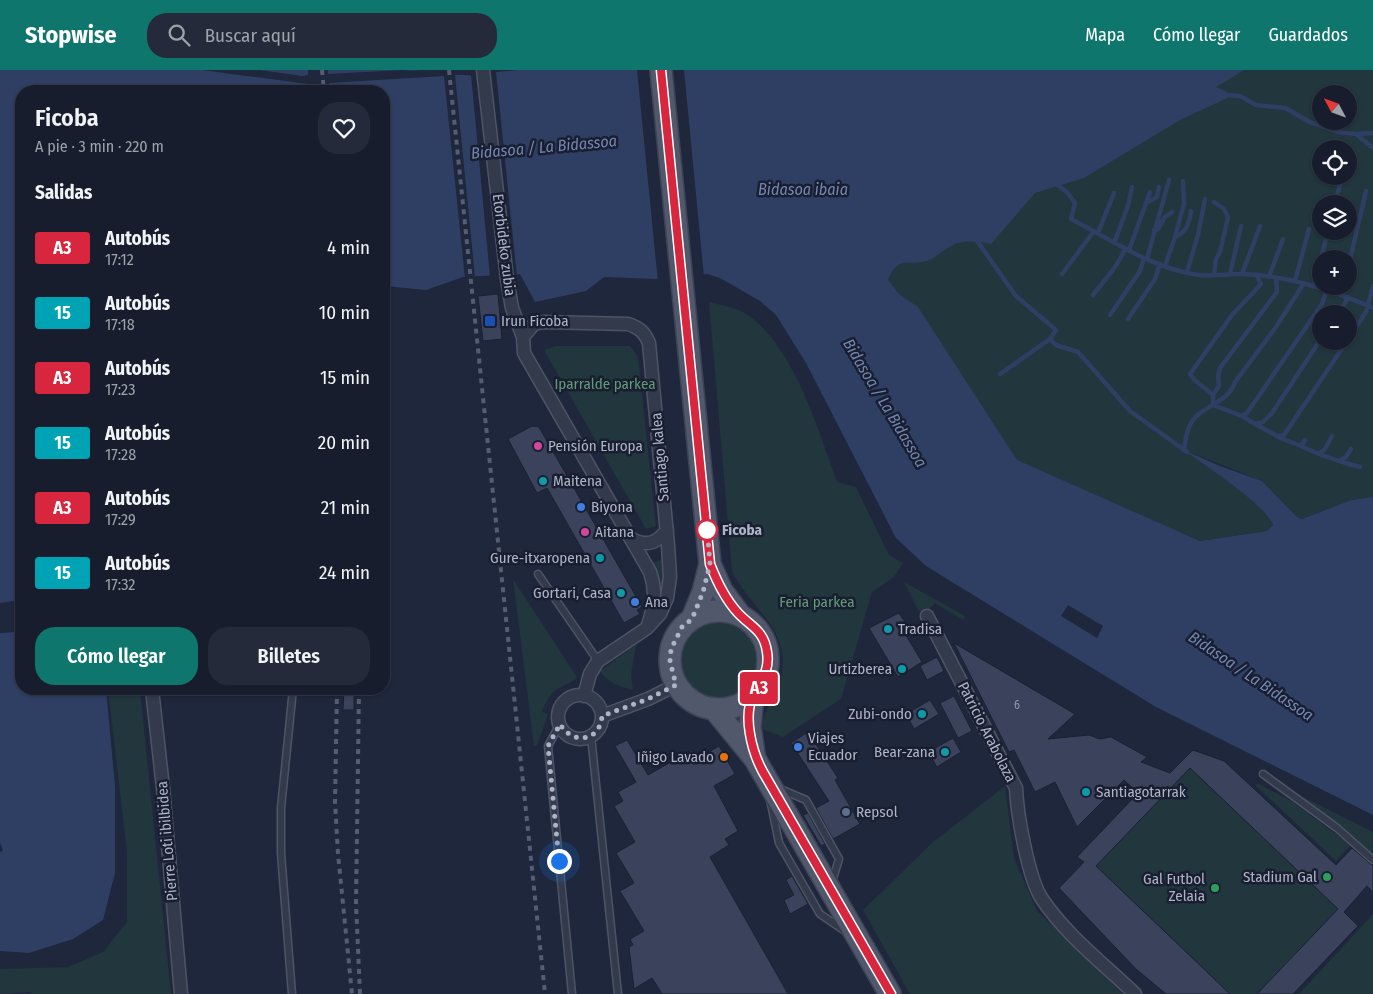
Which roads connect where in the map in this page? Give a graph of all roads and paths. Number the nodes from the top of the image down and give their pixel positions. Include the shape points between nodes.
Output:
1 (483, 70) edge
2 (661, 70) edge
3 (523, 337) junction
4 (667, 530) junction
5 (632, 539) junction
6 (710, 564) junction
7 (538, 574) dead end
8 (740, 615) junction
9 (927, 616) dead end
10 (692, 619) junction
11 (647, 628) junction
12 (598, 662) junction
13 (676, 685) junction
14 (153, 695) edge
15 (292, 695) edge
16 (753, 695) junction
17 (584, 696) junction
18 (714, 709) junction
19 (602, 716) junction
20 (560, 724) junction
21 (591, 736) junction
22 (756, 758) junction
23 (1263, 774) dead end
24 (770, 785) junction
25 (1373, 860) edge
26 (860, 942) junction
27 (181, 994) edge
28 (292, 994) edge
29 (572, 994) edge
30 (618, 994) edge
31 (890, 994) edge
32 (1135, 994) edge

1 - 3 street, Etorbideko zubia via 507,279 512,308
2 - 6 main road
3 - 4 street, Santiago kalea via 534,324 544,322 628,324 645,334 649,343
3 - 5 street via 524,353
4 - 5 street via 654,542 641,544
4 - 11 street via 670,577 667,598 660,614
5 - 11 street via 654,582 655,599
6 - 8 main road via 722,591
6 - 10 main road
7 - 12 lane
8 - 10 main road via 716,611
8 - 16 main road via 758,630 768,652 766,675
9 - 32 street, Patricio Arabolaza via 1016,788 1016,804 1040,897 1058,919
10 - 13 main road via 682,627 671,649 670,667
11 - 12 street
12 - 17 street via 590,674
13 - 18 main road via 692,702
13 - 19 street
14 - 27 street, Pierre Loti ibilbidea
15 - 28 lane via 281,808 282,893
16 - 18 main road via 735,706
16 - 22 main road via 750,727
17 - 19 street via 597,703
17 - 20 street via 576,696 564,703 560,710
18 - 22 main road
19 - 21 street via 599,728
20 - 21 street via 569,736 584,739
20 - 29 lane via 548,746
21 - 30 lane
22 - 24 main road
23 - 25 lane via 1337,828
24 - 26 main road
24 - 26 lane via 770,806 783,851 820,914
26 - 31 main road

